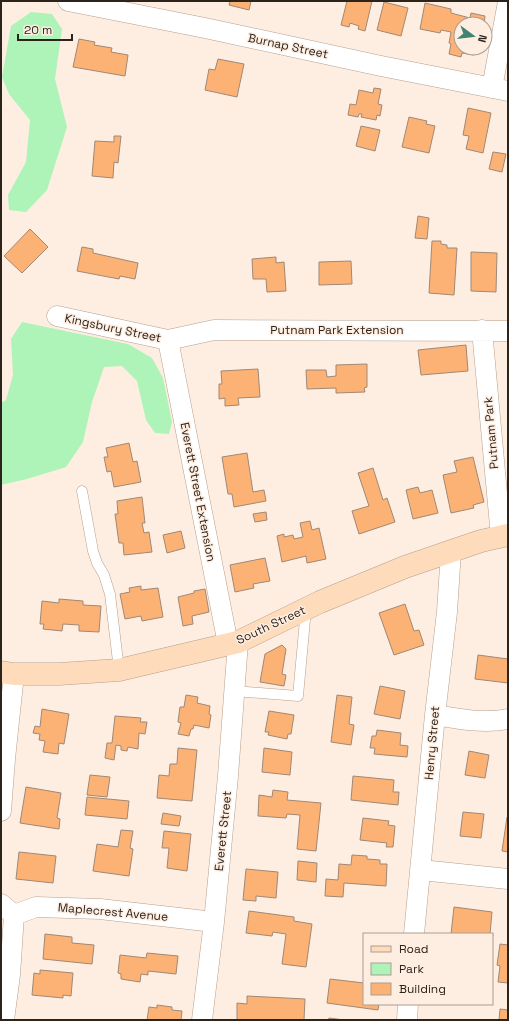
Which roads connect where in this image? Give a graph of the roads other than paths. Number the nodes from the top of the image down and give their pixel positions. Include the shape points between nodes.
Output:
1 (68, 1) edge
2 (508, 2) edge
3 (500, 90) edge
4 (57, 316) dead end
5 (482, 330) junction
6 (508, 331) edge
7 (168, 340) junction
8 (82, 491) dead end
9 (504, 536) edge
10 (451, 551) junction
11 (306, 609) junction
12 (233, 643) junction
13 (119, 670) junction
14 (7, 673) edge
15 (234, 691) junction
16 (435, 715) junction
17 (508, 719) edge
18 (1, 811) edge
19 (421, 870) junction
20 (508, 879) edge
21 (7, 910) edge
22 (214, 922) junction
23 (414, 933) edge
24 (408, 1005) edge
25 (4, 1020) edge
26 (202, 1020) edge
27 (407, 1020) edge

1 - 3 street, Burnap Street
2 - 3 street
4 - 7 street, Kingsbury Street
5 - 6 street, Putnam Park Extension
5 - 7 street, Putnam Park Extension via 214,330
5 - 9 street, Putnam Park
7 - 12 street, Everett Street Extension
8 - 13 lane via 93,551 110,594
9 - 10 main road, South Street
10 - 11 main road, South Street via 405,567
10 - 16 street, Henry Street
11 - 12 main road, South Street
11 - 15 lane via 298,696
12 - 13 main road, South Street
12 - 15 street, Everett Street
13 - 14 main road, South Street via 59,674
14 - 18 street
15 - 22 street, Everett Street
16 - 17 street via 484,721
16 - 19 street, Henry Street
19 - 20 street
19 - 23 street, Henry Street
21 - 22 street, Maplecrest Avenue via 36,907 100,909
21 - 25 street via 10,975
22 - 26 street, Everett Street
24 - 27 street

